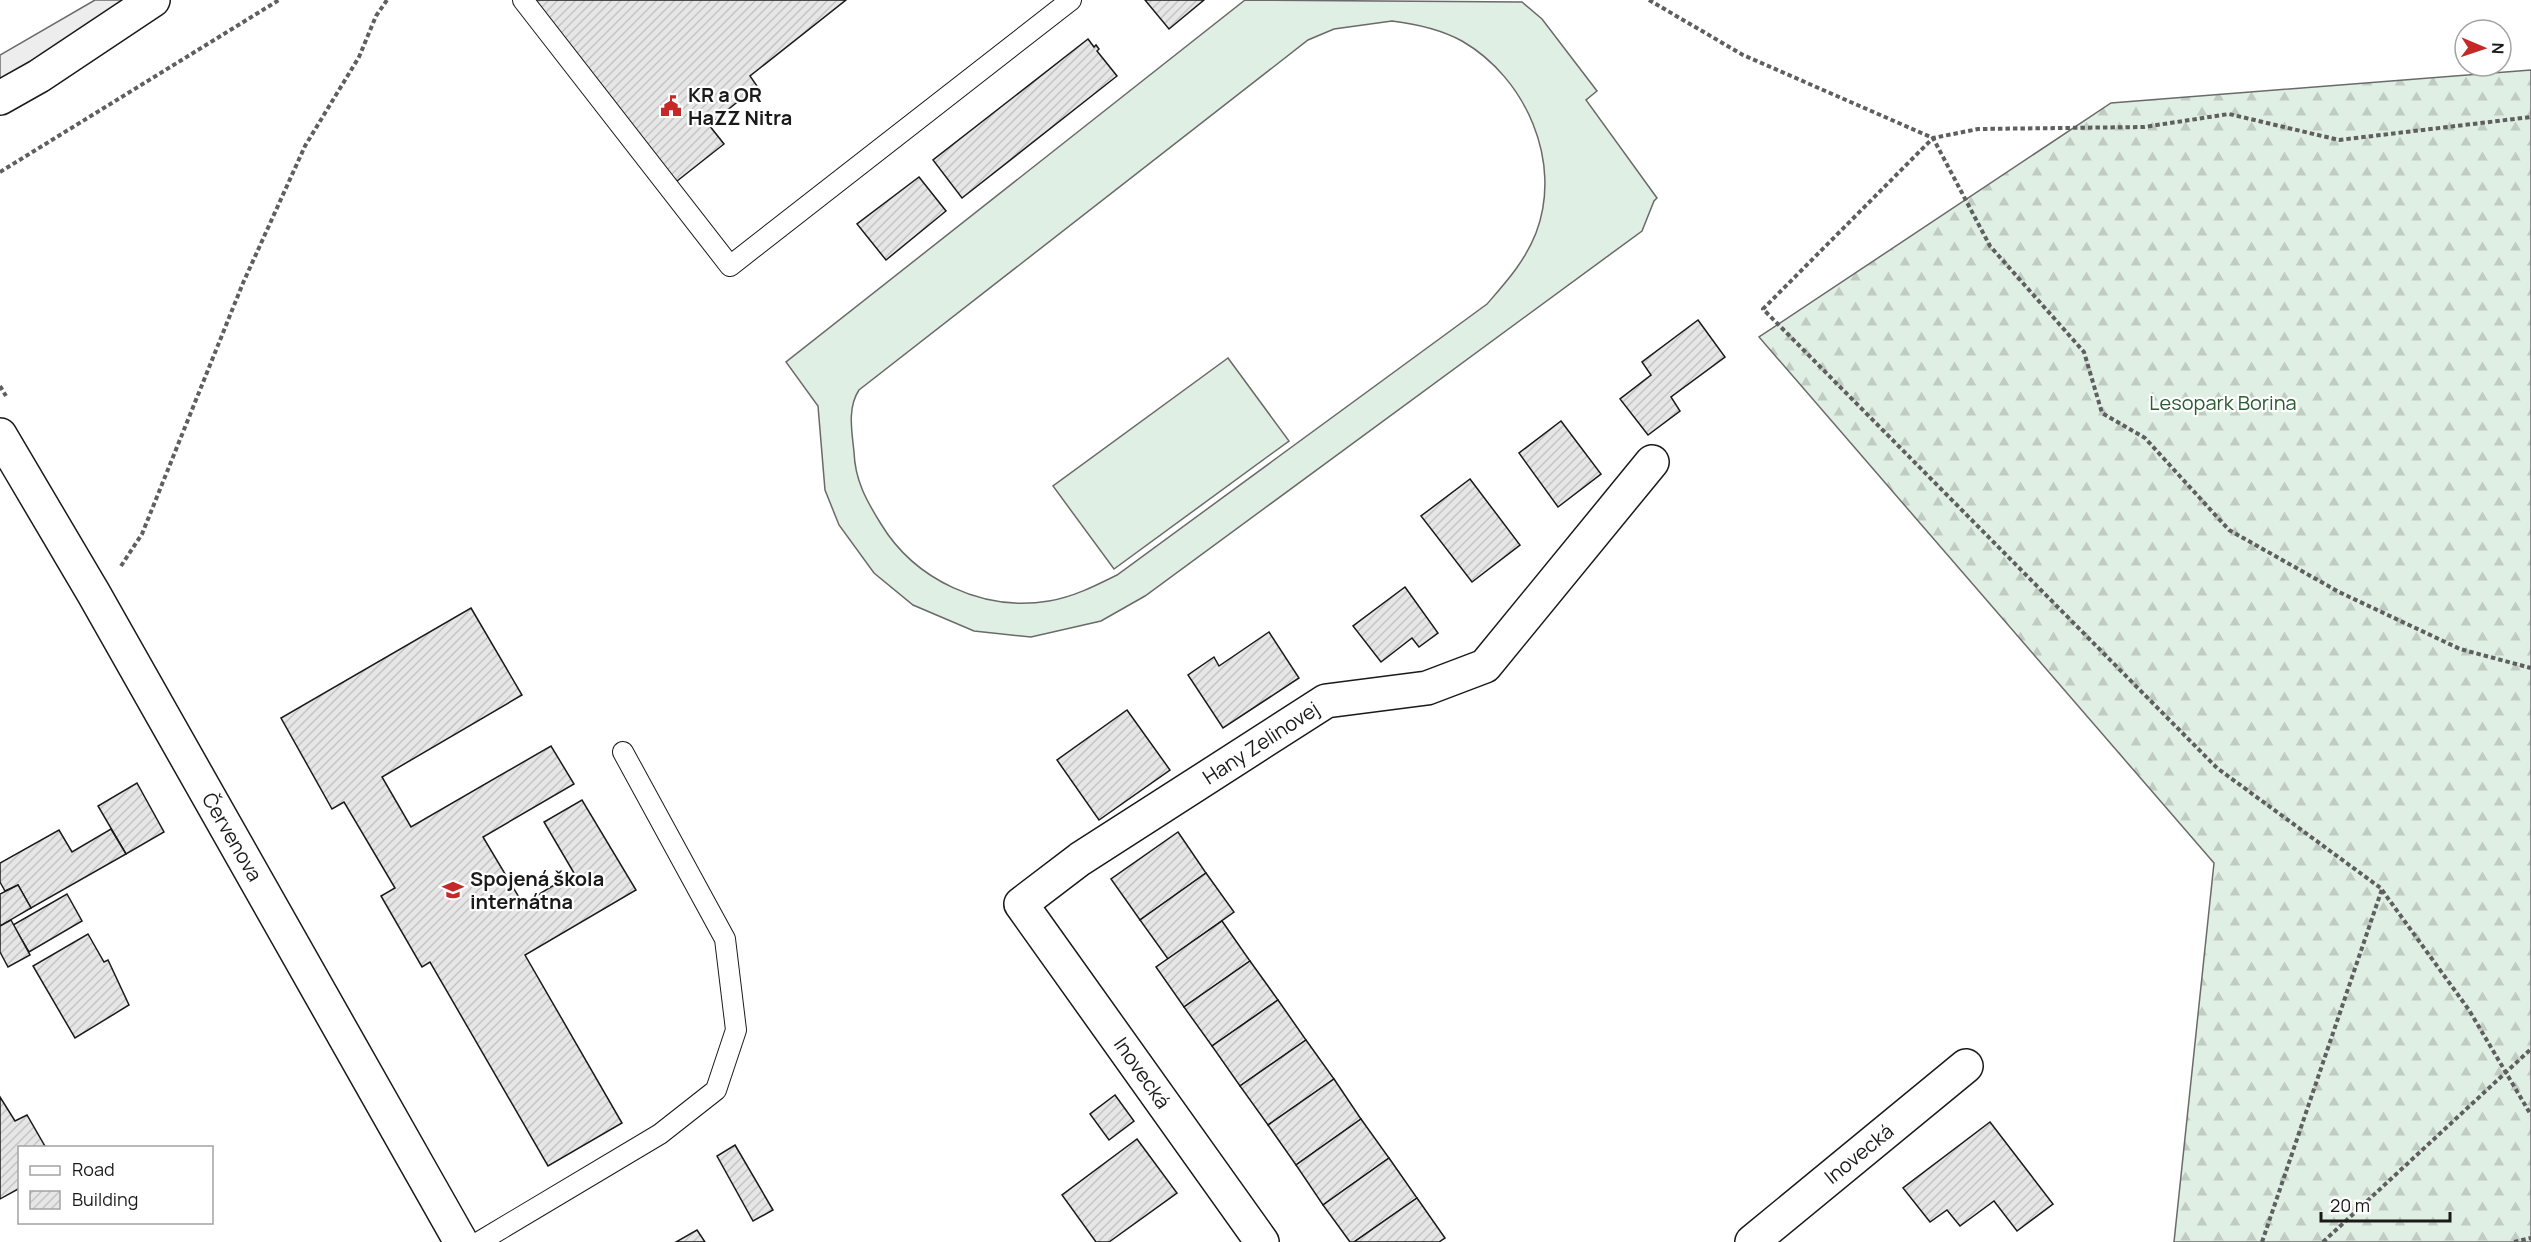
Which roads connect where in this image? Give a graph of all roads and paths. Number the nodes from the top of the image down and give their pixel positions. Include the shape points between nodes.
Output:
1 (153, 0) edge
2 (279, 0) edge
3 (387, 0) edge
4 (523, 0) edge
5 (1071, 0) edge
6 (1649, 0) edge
7 (0, 98) edge
8 (2531, 117) edge
9 (1933, 138) junction
10 (0, 172) edge
11 (0, 435) edge
12 (1652, 462) dead end
13 (94, 594) junction
14 (2531, 668) edge
15 (623, 753) dead end
16 (2382, 889) junction
17 (1022, 904) joint
18 (2531, 1049) edge
19 (1966, 1066) dead end
20 (2531, 1114) edge
21 (2531, 1238) edge
22 (461, 1242) edge
23 (479, 1242) edge
24 (1262, 1242) edge
25 (1752, 1242) edge
26 (2262, 1242) edge
27 (2323, 1242) edge
28 (2514, 1242) edge

1 - 7 street
2 - 10 path
3 - 13 path via 304,146 142,534 111,581
4 - 5 lane via 730,266
6 - 9 path via 1743,55
8 - 9 path via 2339,140 2229,114 2144,127 1978,129
9 - 14 path via 1990,246 2084,352 2102,413 2145,438 2229,530 2339,592 2460,649
9 - 16 path via 1763,309 2217,768
11 - 13 street, Červenova
12 - 17 street, Hany Zelinovej via 1485,666 1427,688 1326,701 1080,859
13 - 22 street, Červenova
15 - 23 lane via 725,939 736,1030 716,1090 660,1134
16 - 20 path via 2469,1010
16 - 26 path
17 - 24 street, Inovecká
18 - 27 path
19 - 25 street, Inovecká
21 - 28 path

